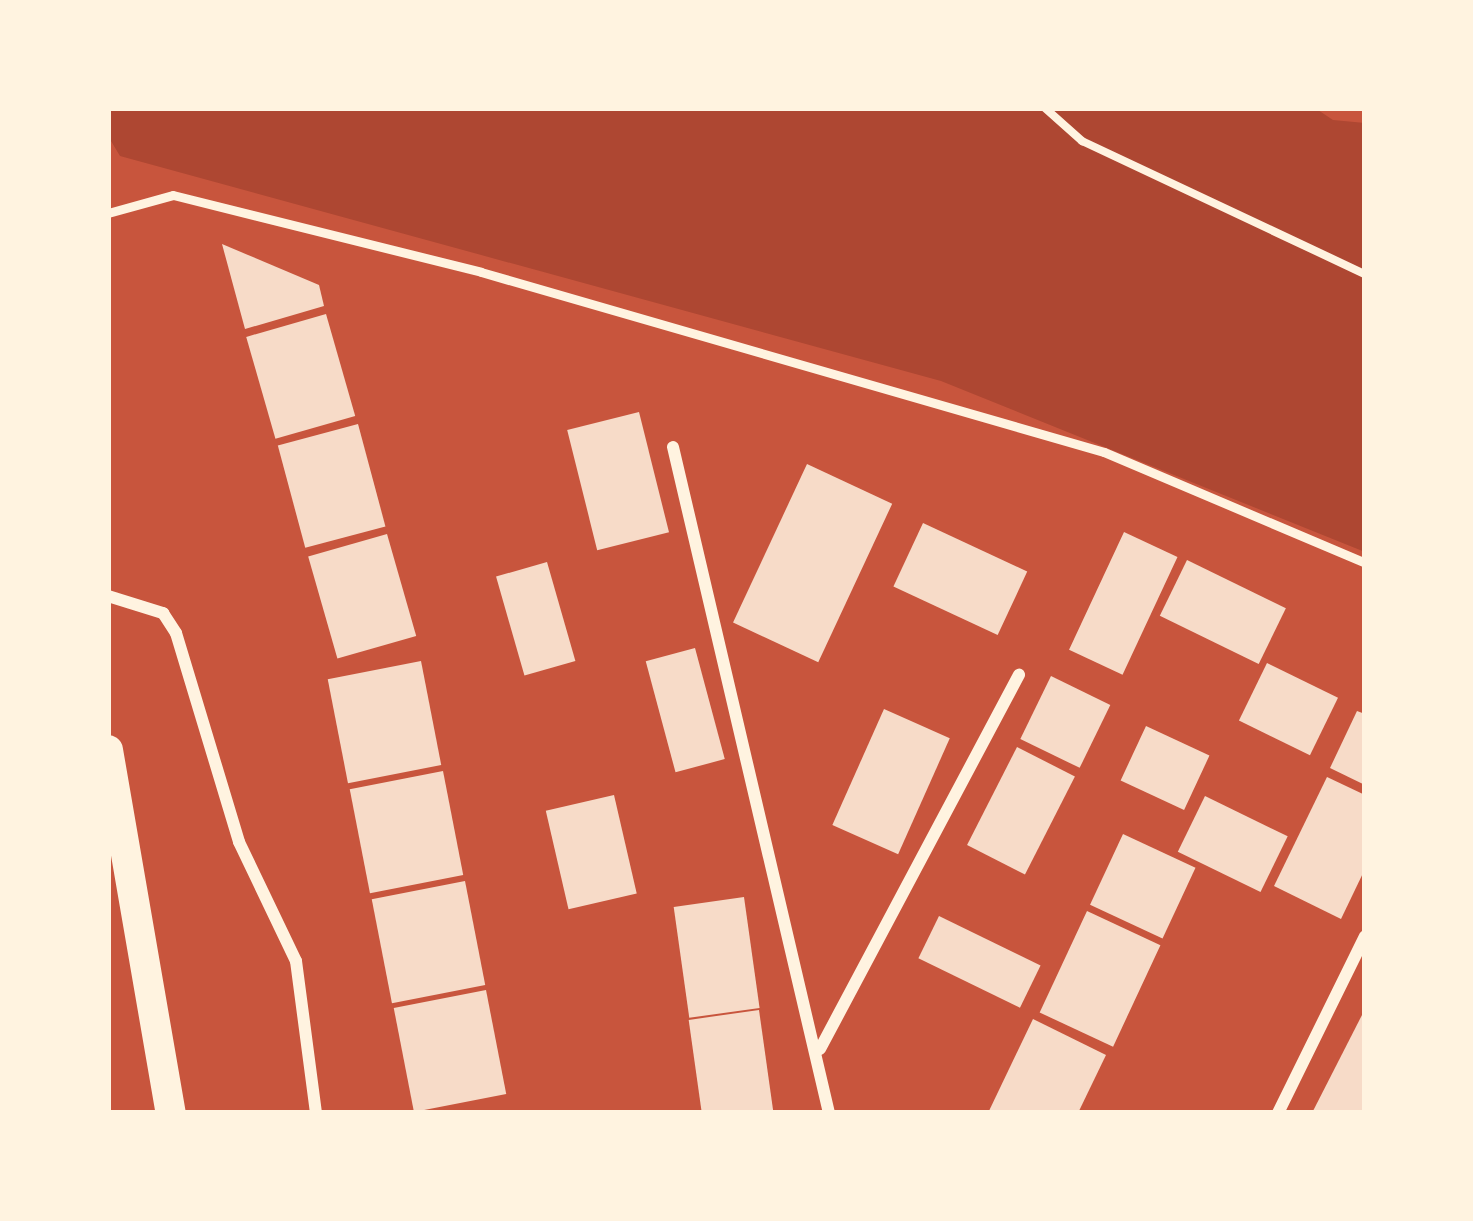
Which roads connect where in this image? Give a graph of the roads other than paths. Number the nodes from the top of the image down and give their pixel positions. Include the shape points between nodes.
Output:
1 (108, 213) edge
2 (673, 447) dead end
3 (1365, 563) edge
4 (108, 596) edge
5 (1019, 675) dead end
6 (108, 750) edge
7 (1365, 937) edge
8 (820, 1049) junction
9 (171, 1113) edge
10 (316, 1113) edge
11 (829, 1113) edge
12 (1278, 1113) edge

1 - 3 lane via 173,195 481,272 1104,452
2 - 8 street
4 - 10 street via 163,613 176,633 239,842 296,962
5 - 8 street
6 - 9 highway
7 - 12 street
8 - 11 street

